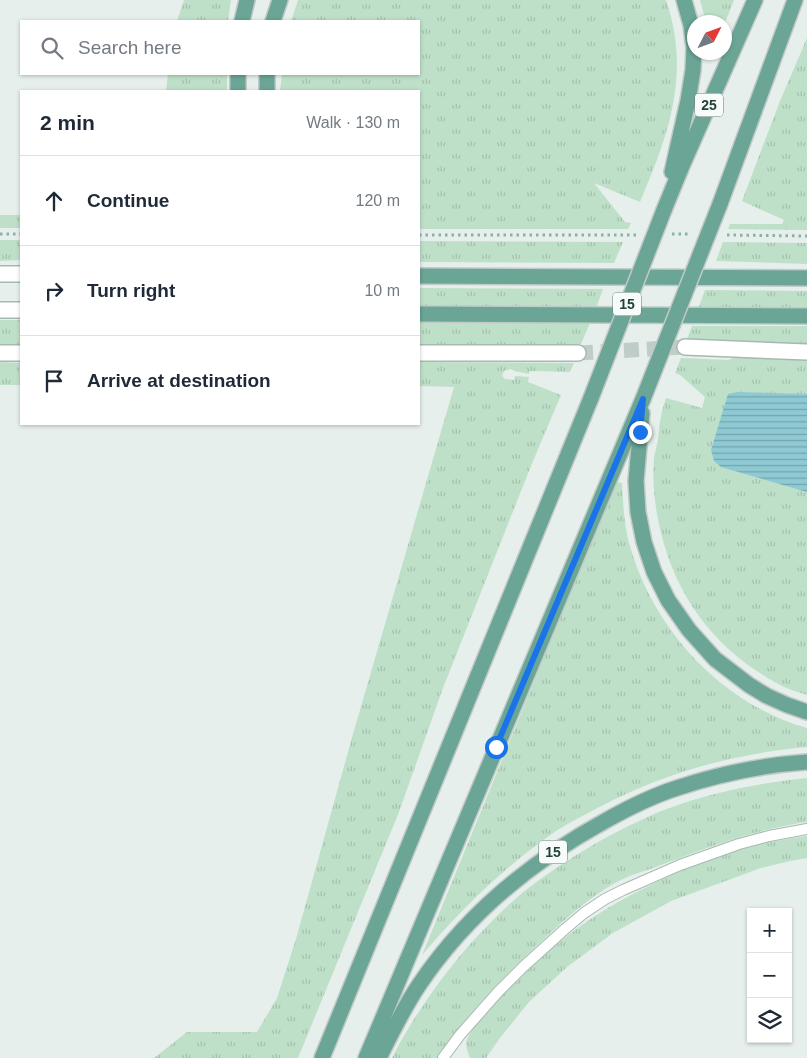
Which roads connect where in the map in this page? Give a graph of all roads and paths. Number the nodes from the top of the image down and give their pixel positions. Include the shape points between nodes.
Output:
1 (247, 0) edge
2 (280, 0) edge
3 (684, 0) edge
4 (755, 0) edge
5 (795, 0) edge
6 (242, 20) edge
7 (273, 20) edge
8 (238, 75) edge
9 (267, 75) edge
10 (238, 90) edge
11 (267, 90) edge
12 (664, 210) junction
13 (0, 234) edge
14 (20, 234) edge
15 (638, 234) dead end
16 (667, 234) dead end
17 (697, 234) dead end
18 (420, 235) edge
19 (727, 235) dead end
20 (807, 236) edge
21 (0, 274) edge
22 (20, 274) edge
23 (420, 276) edge
24 (807, 278) edge
25 (0, 310) edge
26 (20, 310) edge
27 (420, 314) edge
28 (807, 316) edge
29 (685, 347) tunnel mouth
30 (807, 352) edge
31 (0, 353) edge
32 (20, 353) edge
33 (420, 353) edge
34 (578, 353) tunnel mouth
35 (643, 399) junction
36 (807, 712) edge
37 (807, 762) edge
38 (807, 829) edge
39 (322, 1058) edge
40 (366, 1058) edge
41 (379, 1058) edge
42 (443, 1058) edge

1 - 6 main road
2 - 7 main road
3 - 12 main road, 15 via 694,47 693,70
4 - 12 main road, 25
5 - 35 main road, bridge via 720,204
8 - 10 main road
9 - 11 main road
12 - 39 main road, 15, bridge via 591,398
13 - 14 path
15 - 18 path
16 - 17 path
19 - 20 path
21 - 22 street
23 - 24 main road, 15
25 - 26 street
27 - 28 main road
29 - 30 street
31 - 32 street
33 - 34 street
35 - 36 main road via 636,481 638,512 654,572 668,600 715,659 767,696
35 - 40 main road
37 - 41 main road, 15 via 724,775 677,788 632,806 545,857 475,916 445,950 419,986
38 - 42 lane via 738,844 680,865 605,899 578,918 523,967

